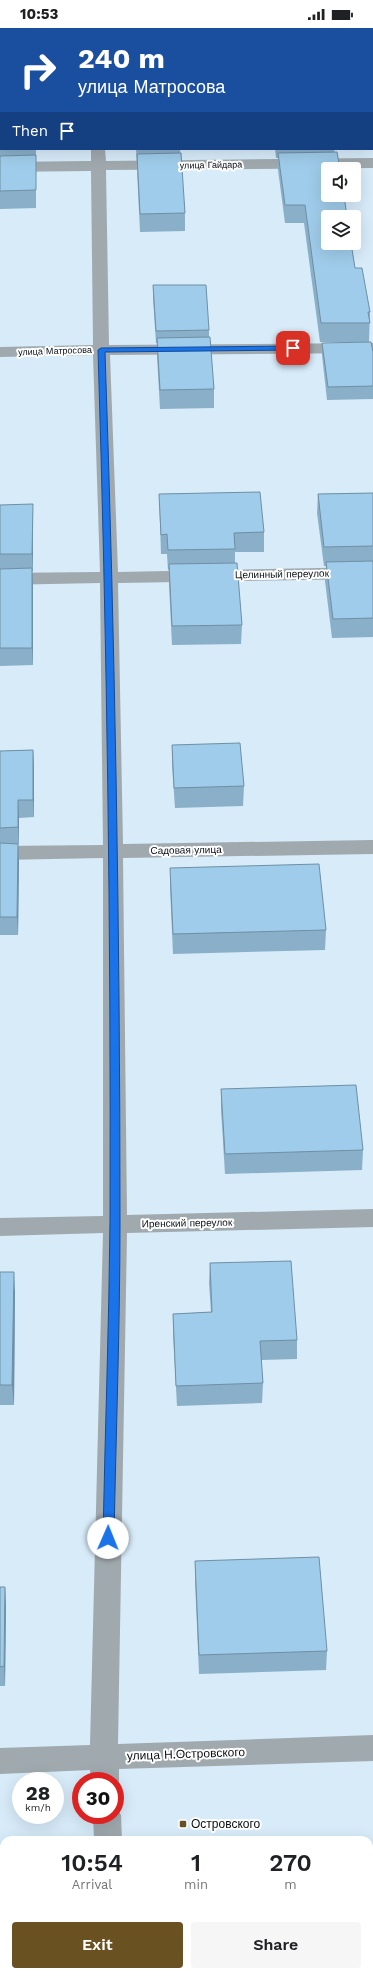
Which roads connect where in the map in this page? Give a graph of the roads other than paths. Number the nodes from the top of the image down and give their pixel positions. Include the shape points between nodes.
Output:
1 (98, 158) edge
2 (373, 163) edge
3 (0, 167) edge
4 (373, 348) edge
5 (101, 350) junction
6 (0, 352) edge
7 (373, 573) edge
8 (109, 578) junction
9 (0, 579) edge
10 (373, 847) edge
11 (113, 850) junction
12 (0, 853) edge
13 (373, 1218) edge
14 (115, 1224) junction
15 (0, 1227) edge
16 (373, 1748) edge
17 (0, 1761) edge
18 (105, 1769) edge
19 (107, 1824) edge
20 (108, 1836) edge

1 - 2 street, улица Гайдара
1 - 3 street, улица Гайдара
1 - 5 street
4 - 5 street, улица Матросова
5 - 6 street, улица Матросова
5 - 8 street
7 - 8 street, Целинный переулок
8 - 9 street, Целинный переулок
8 - 11 street
10 - 11 street, Садовая улица
11 - 12 street, Садовая улица
11 - 14 street
13 - 14 street, Иренский переулок
14 - 15 street, Иренский переулок
14 - 18 street
16 - 18 street, улица Н.Островского
17 - 18 street, улица Н.Островского
19 - 20 street

